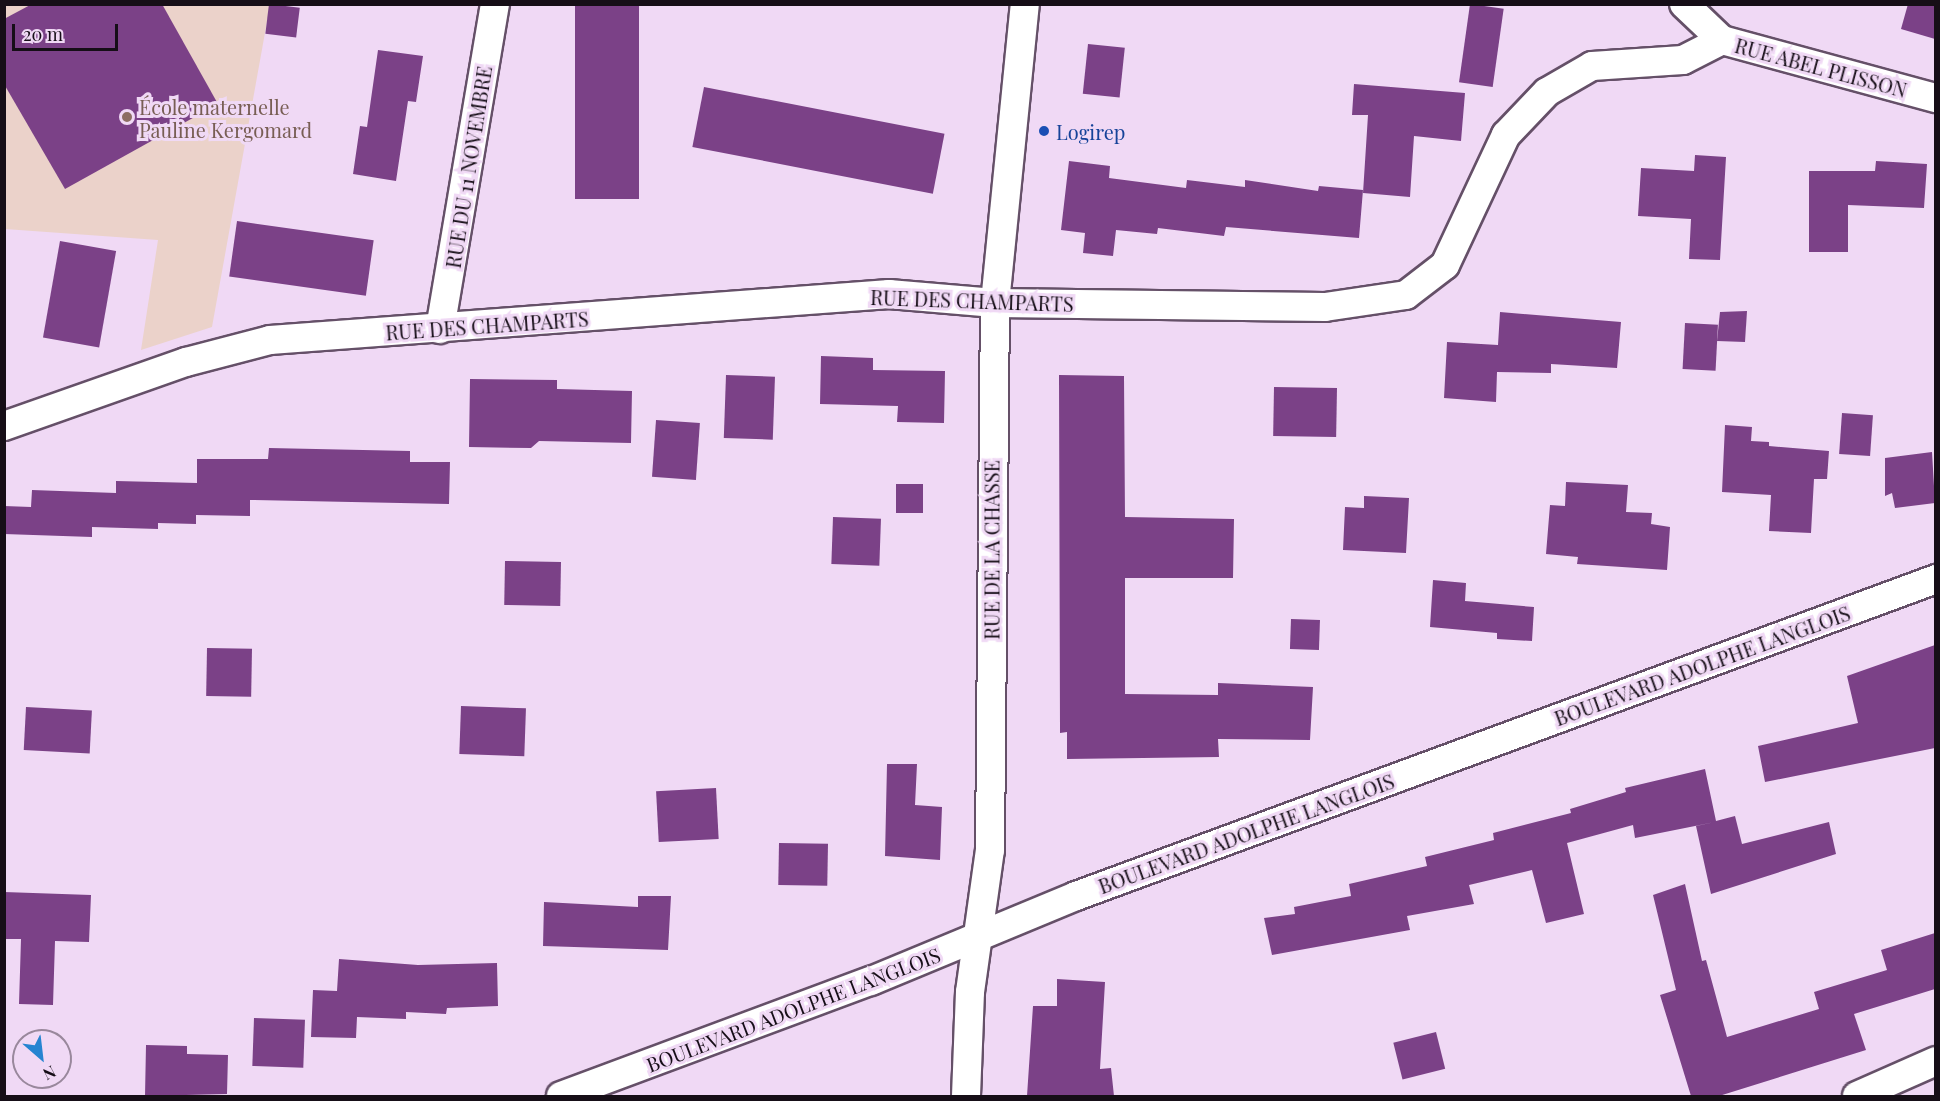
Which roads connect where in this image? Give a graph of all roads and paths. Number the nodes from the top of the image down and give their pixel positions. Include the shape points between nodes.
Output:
1 (495, 4) edge
2 (1025, 4) edge
3 (1684, 4) edge
4 (1722, 40) junction
5 (1935, 98) edge
6 (995, 303) junction
7 (440, 329) junction
8 (4, 426) edge
9 (1935, 579) edge
10 (978, 937) junction
11 (1935, 1061) edge
12 (561, 1096) edge
13 (966, 1096) edge
14 (1857, 1096) edge

1 - 7 street, RUE DU 11 NOVEMBRE
2 - 6 street, RUE DE LA CHASSE
3 - 4 street, RUE ABEL PLISSON
4 - 5 street, RUE ABEL PLISSON
4 - 6 street, RUE DES CHAMPARTS via 1683,60 1592,66 1546,92 1506,135 1445,265 1406,295 1325,307
6 - 7 street, RUE DES CHAMPARTS via 889,294
6 - 10 street, RUE DE LA CHASSE via 990,850
7 - 8 street, RUE DES CHAMPARTS via 270,340 186,362
9 - 10 street, BOULEVARD ADOLPHE LANGLOIS via 1088,892
10 - 12 street, BOULEVARD ADOLPHE LANGLOIS via 872,981
10 - 13 street, RUE DE LA CHASSE via 970,992
11 - 14 street

